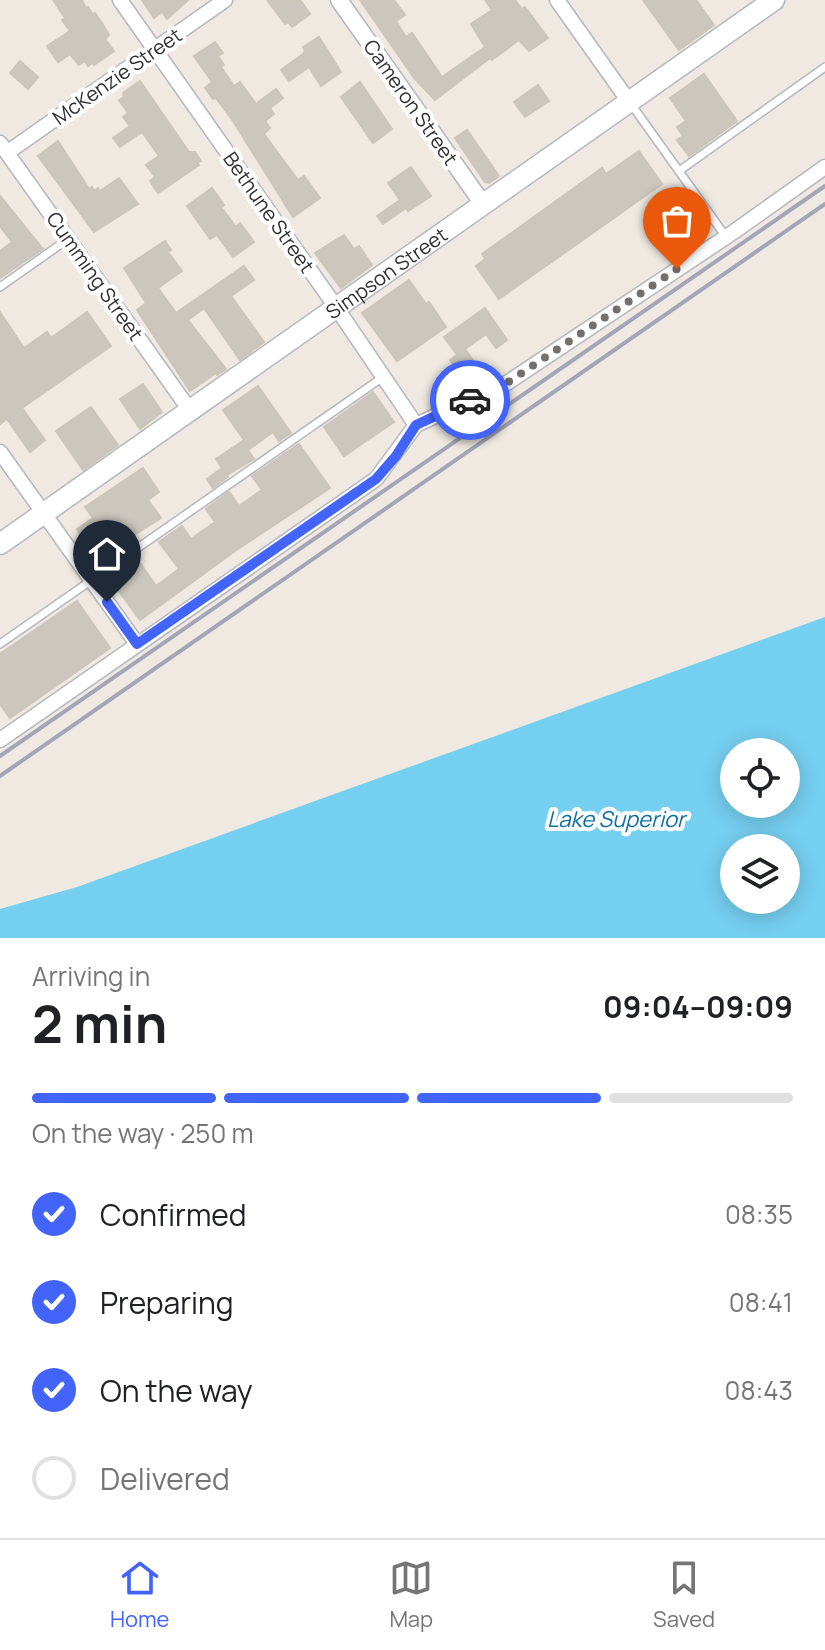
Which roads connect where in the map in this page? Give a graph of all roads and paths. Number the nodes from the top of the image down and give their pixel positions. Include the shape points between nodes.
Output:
1 (120, 0) edge
2 (225, 0) edge
3 (339, 0) edge
4 (557, 0) edge
5 (774, 0) edge
6 (156, 50) junction
7 (825, 67) edge
8 (630, 103) junction
9 (3, 152) edge
10 (825, 167) edge
11 (679, 171) junction
12 (483, 204) junction
13 (726, 237) junction
14 (68, 239) junction
15 (0, 287) edge
16 (336, 307) junction
17 (383, 377) junction
18 (189, 409) junction
19 (416, 425) junction
20 (0, 452) edge
21 (44, 513) junction
22 (0, 544) edge
23 (92, 581) junction
24 (0, 644) edge
25 (137, 644) junction
26 (0, 740) edge

1 - 6 street, Bethune Street
2 - 6 street, McKenzie Street
3 - 12 street, Cameron Street
4 - 8 street
5 - 8 main road, Simpson Street
6 - 9 street, McKenzie Street
6 - 16 street, Bethune Street
7 - 11 lane
8 - 11 lane
8 - 12 main road, Simpson Street
9 - 14 street, Cumming Street
10 - 13 street
11 - 13 lane
12 - 16 main road, Simpson Street
13 - 19 street via 507,383
14 - 15 lane
14 - 18 street, Cumming Street
16 - 17 street, Bethune Street
16 - 18 main road, Simpson Street
17 - 19 street, Bethune Street
17 - 23 lane
18 - 21 main road, Simpson Street
19 - 25 street via 376,479
20 - 21 street
21 - 22 main road, Simpson Street
21 - 23 street
23 - 24 lane
23 - 25 street
25 - 26 street

